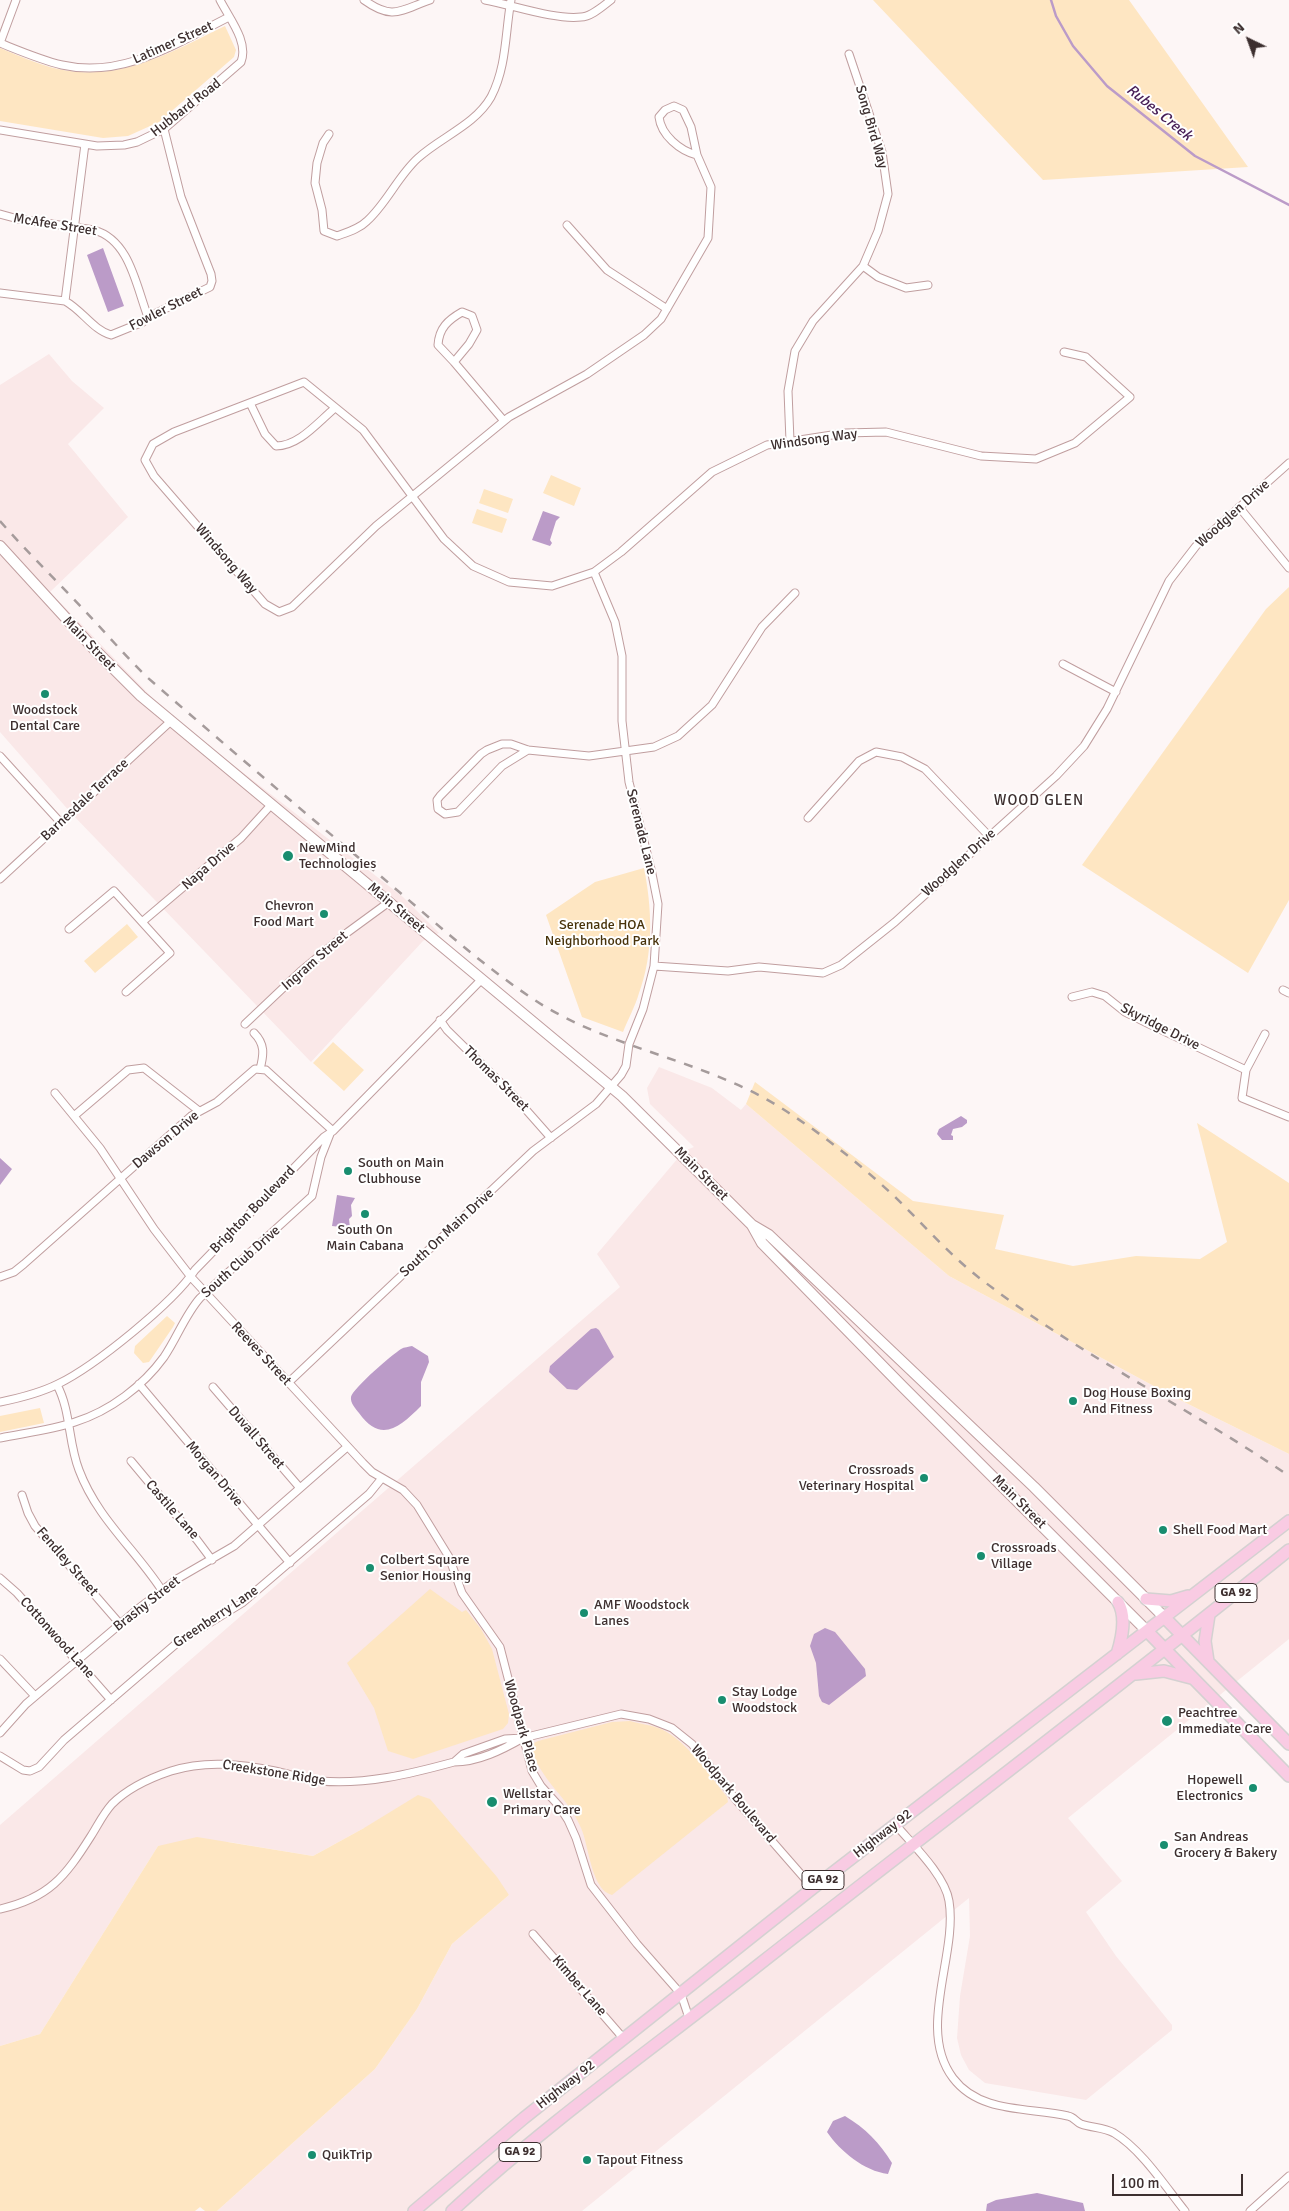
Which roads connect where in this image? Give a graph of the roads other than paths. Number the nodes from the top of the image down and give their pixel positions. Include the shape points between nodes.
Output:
1 (16, 0) edge
2 (220, 0) edge
3 (364, 0) edge
4 (430, 0) edge
5 (485, 0) edge
6 (611, 0) edge
7 (511, 2) edge
8 (229, 17) junction
9 (0, 43) edge
10 (849, 54) dead end
11 (164, 129) junction
12 (0, 130) edge
13 (329, 134) dead end
14 (85, 144) junction
15 (697, 155) junction
16 (0, 214) edge
17 (567, 225) dead end
18 (74, 227) junction
19 (863, 266) junction
20 (928, 285) dead end
21 (0, 293) edge
22 (65, 301) junction
23 (667, 310) junction
24 (148, 317) junction
25 (1064, 352) dead end
26 (454, 362) junction
27 (250, 403) junction
28 (335, 408) junction
29 (504, 421) junction
30 (790, 442) junction
31 (1289, 463) edge
32 (412, 497) junction
33 (1239, 507) junction
34 (1, 548) edge
35 (1289, 568) edge
36 (594, 572) junction
37 (795, 593) dead end
38 (1063, 664) dead end
39 (1116, 692) junction
40 (170, 721) junction
41 (528, 750) junction
42 (625, 752) junction
43 (0, 756) edge
44 (271, 806) junction
45 (808, 818) dead end
46 (61, 823) junction
47 (989, 836) junction
48 (0, 879) edge
49 (389, 902) junction
50 (142, 922) junction
51 (69, 929) dead end
52 (654, 966) junction
53 (481, 980) junction
54 (126, 992) dead end
55 (1072, 997) dead end
56 (440, 1020) junction
57 (245, 1024) dead end
58 (254, 1033) dead end
59 (1265, 1034) dead end
60 (260, 1069) junction
61 (1246, 1070) junction
62 (610, 1088) junction
63 (55, 1093) dead end
64 (199, 1111) junction
65 (74, 1116) junction
66 (1289, 1117) edge
67 (332, 1132) junction
68 (551, 1138) junction
69 (120, 1179) junction
70 (752, 1225) junction
71 (0, 1277) edge
72 (191, 1277) junction
73 (205, 1294) junction
74 (288, 1383) junction
75 (139, 1384) junction
76 (57, 1385) junction
77 (212, 1387) dead end
78 (0, 1402) edge
79 (68, 1424) junction
80 (0, 1438) edge
81 (347, 1447) junction
82 (131, 1461) dead end
83 (382, 1478) junction
84 (300, 1488) junction
85 (22, 1495) dead end
86 (1289, 1521) edge
87 (258, 1526) junction
88 (1289, 1550) edge
89 (212, 1560) junction
90 (290, 1562) junction
91 (0, 1578) edge
92 (162, 1589) junction
93 (1197, 1593) junction
94 (1146, 1599) junction
95 (1118, 1602) junction
96 (470, 1606) joint
97 (1209, 1615) junction
98 (1165, 1618) junction
99 (120, 1624) junction
100 (1147, 1631) junction
101 (1182, 1636) junction
102 (1165, 1649) junction
103 (1117, 1654) junction
104 (0, 1659) edge
105 (78, 1661) junction
106 (1209, 1662) junction
107 (1132, 1675) junction
108 (1195, 1679) junction
109 (35, 1696) junction
110 (112, 1700) junction
111 (0, 1733) edge
112 (523, 1738) junction
113 (1289, 1744) edge
114 (0, 1756) edge
115 (1289, 1776) edge
116 (895, 1824) junction
117 (912, 1845) junction
118 (813, 1888) junction
119 (0, 1909) edge
120 (533, 1934) dead end
121 (681, 1994) junction
122 (689, 2018) junction
123 (624, 2039) junction
124 (1289, 2176) edge
125 (414, 2211) edge
126 (452, 2211) edge
127 (1185, 2211) edge
128 (1250, 2211) edge

1 - 9 street
2 - 8 street, Hubbard Road
3 - 4 street via 378,10 399,12
5 - 7 street
6 - 7 street via 582,18 558,16
7 - 13 street via 506,56 490,97 473,118 416,159 366,222 337,236 324,231 315,183 317,163
8 - 9 street, Latimer Street via 158,53 107,67 62,65
8 - 11 street, Hubbard Road via 244,48 242,62
10 - 19 street, Song Bird Way via 882,152 888,194 878,231
11 - 14 street, Hubbard Road via 124,145
11 - 24 street, Fowler Street via 177,184 212,281 204,291
12 - 14 street, Hubbard Road
14 - 18 street
15 - 15 street, Windsong Way via 691,127 683,110 674,106 665,110 659,117 663,130 682,148
15 - 23 street, Windsong Way via 711,187 708,238
16 - 18 street, McAfee Street
17 - 23 street via 607,270
18 - 22 street
18 - 24 street, McAfee Street via 104,233 120,246
19 - 20 street via 906,288
19 - 30 street, Song Bird Way via 814,321 795,351 788,391
21 - 22 street, Fowler Street
22 - 24 street, Fowler Street via 111,335
23 - 29 street, Windsong Way via 644,335 587,374
25 - 30 street, Windsong Way via 1086,357 1130,397 1075,443 1036,459 981,456 886,432
26 - 26 street via 477,330 472,316 462,312 449,320 439,334 438,345
26 - 29 street
27 - 28 street, Windsong Way via 304,382
27 - 28 street via 265,434 276,446 287,446
27 - 32 street, Windsong Way via 167,436 153,444 145,460 154,476 265,604 279,612 292,607 376,526
28 - 32 street, Windsong Way via 363,430
29 - 32 street, Windsong Way
30 - 36 street, Windsong Way via 768,445 712,472
31 - 33 street, Woodglen Drive
32 - 36 street, Windsong Way via 444,539 472,566 509,582 552,586
33 - 35 street
33 - 39 street, Woodglen Drive via 1196,546 1169,582
34 - 40 main road, Main Street via 110,666
36 - 42 street, Serenade Lane via 616,622 622,656
37 - 42 street via 762,627 722,693 696,722 667,743
38 - 39 street
39 - 47 street, Woodglen Drive via 1084,746 1056,776
40 - 44 main road, Main Street
40 - 46 street, Barnesdale Terrace
41 - 41 street via 511,744 487,750 440,796 438,808 445,814 458,812 502,766
41 - 42 street via 572,756
42 - 52 street, Serenade Lane via 632,797 658,904
43 - 46 street
44 - 49 main road, Main Street
44 - 50 street, Napa Drive via 241,838
45 - 47 street via 860,761 876,752 902,757 925,768
46 - 48 street, Barnesdale Terrace
47 - 52 street, Woodglen Drive via 895,922 840,965 823,973 759,967 728,971
49 - 53 main road, Main Street
49 - 57 street, Ingram Street via 301,971
50 - 51 street via 114,891
50 - 54 street via 170,953
52 - 62 street, Serenade Lane via 643,1009 629,1044 626,1066
53 - 56 street, Brighton Boulevard
53 - 62 main road, Main Street
55 - 61 street, Skyridge Drive via 1092,992 1105,996 1125,1012
56 - 67 street, Brighton Boulevard
56 - 68 street, Thomas Street
58 - 60 street via 263,1049
59 - 61 street
60 - 64 street, Dawson Drive via 250,1072 217,1102
60 - 67 street via 266,1070
61 - 66 street via 1242,1098
62 - 68 street, South On Main Drive via 588,1111
62 - 70 main road, Main Street
63 - 65 street, Reeves Street
64 - 65 street via 144,1068 128,1070
64 - 69 street, Dawson Drive
65 - 69 street, Reeves Street
67 - 72 street, Brighton Boulevard via 324,1136
67 - 73 street, South Club Drive via 312,1196
68 - 74 street, South On Main Drive via 533,1151
69 - 71 street, Dawson Drive via 24,1264
69 - 72 street, Reeves Street
70 - 94 main road, Main Street via 769,1235 1040,1492
70 - 95 main road, Main Street via 762,1243 794,1276
72 - 73 street, Reeves Street
72 - 76 street, Brighton Boulevard via 125,1337
73 - 74 street, Reeves Street
73 - 75 street, South Club Drive via 194,1305 166,1354
74 - 81 street, Reeves Street
75 - 79 street, South Club Drive via 102,1410
75 - 87 street, Morgan Drive
76 - 78 street, Brighton Boulevard
76 - 79 street via 68,1414
77 - 84 street, Duvall Street
79 - 80 street, South Club Drive
79 - 92 street via 79,1470 101,1513
81 - 83 street, Reeves Street
81 - 84 street, Brashy Street
82 - 89 street, Castile Lane
83 - 90 street, Greenberry Lane via 370,1494
83 - 96 street, Reeves Street via 403,1490 417,1505 449,1557
84 - 87 street, Brashy Street
85 - 99 street, Fendley Street via 35,1526
86 - 93 main road, Highway 92 / GA 92
87 - 89 street, Brashy Street
87 - 90 street, Morgan Drive
88 - 97 main road, Highway 92 / GA 92
89 - 92 street, Brashy Street
90 - 110 street, Greenberry Lane via 242,1603 177,1643
91 - 105 street, Cottonwood Lane
92 - 99 street, Brashy Street
93 - 94 main road via 1170,1601
93 - 98 main road, Highway 92 / GA 92
94 - 98 main road, Main Street
95 - 100 main road, Main Street
95 - 103 main road via 1123,1622
96 - 112 street, Woodpark Place via 500,1647
97 - 101 main road, Highway 92 / GA 92
97 - 106 main road via 1205,1641
98 - 100 main road, Highway 92 / GA 92
98 - 101 main road, Main Street
99 - 105 street, Brashy Street
100 - 102 main road, Main Street
100 - 103 main road, Highway 92 / GA 92
101 - 102 main road, Highway 92 / GA 92
101 - 106 main road, Main Street
102 - 107 main road, Highway 92 / GA 92
102 - 108 main road, Main Street
103 - 116 main road, Highway 92 / GA 92
104 - 109 street
105 - 109 street, Brashy Street
105 - 110 street, Cottonwood Lane
106 - 113 main road, Main Street
107 - 108 main road via 1164,1671
107 - 117 main road, Highway 92 / GA 92
108 - 115 main road, Main Street
109 - 111 street, Brashy Street
110 - 114 street, Greenberry Lane via 64,1740 35,1770 16,1768
112 - 118 street, Woodpark Boulevard via 621,1714 649,1719 672,1728 692,1744
112 - 119 street, Creekstone Ridge via 505,1739 463,1754 454,1762 381,1779 308,1780 277,1771 223,1763 172,1770 147,1780 112,1804 59,1880 43,1893 26,1902
112 - 121 street, Woodpark Place via 532,1771 559,1806 576,1838 592,1885
116 - 117 street
116 - 118 main road, Highway 92 / GA 92
117 - 122 main road, Highway 92 / GA 92
117 - 127 street via 940,1880 949,1900 949,1935 940,1995 938,2039 943,2061 953,2079 982,2101 1071,2116 1081,2124 1115,2134 1144,2160
118 - 121 main road, Highway 92 / GA 92
120 - 123 street, Kimber Lane
121 - 122 street, Woodpark Place
121 - 123 main road, Highway 92 / GA 92
122 - 126 main road, Highway 92 / GA 92 via 506,2163
123 - 125 main road, Highway 92 / GA 92 via 482,2152
124 - 128 street

